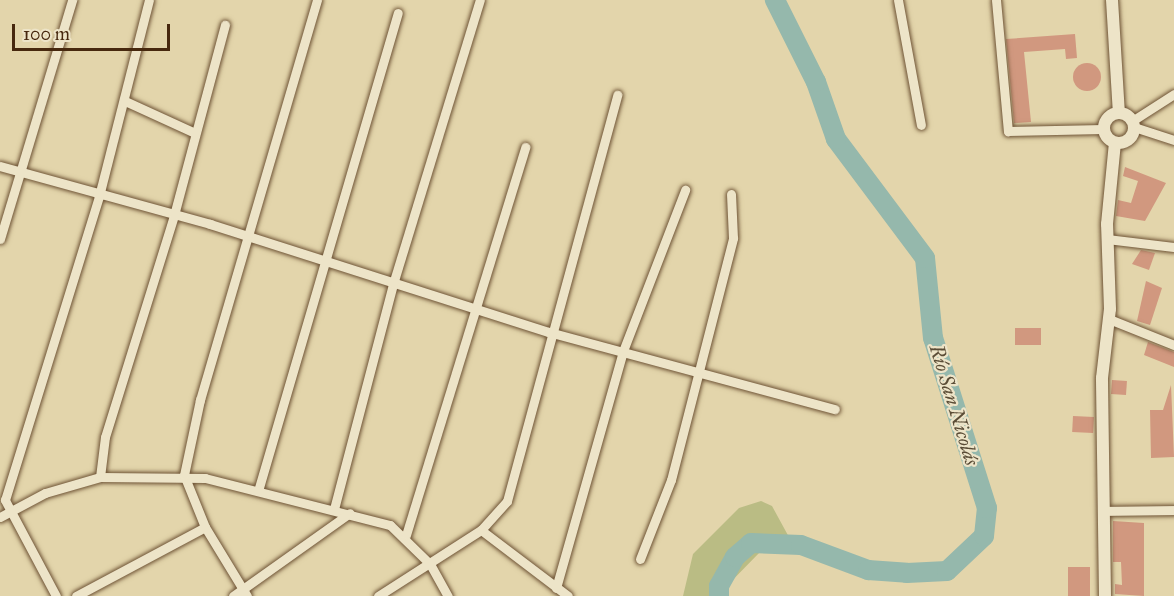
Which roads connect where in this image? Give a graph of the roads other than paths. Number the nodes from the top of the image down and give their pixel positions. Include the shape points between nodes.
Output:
1 (72, 0) edge
2 (149, 0) edge
3 (317, 0) edge
4 (480, 0) edge
5 (898, 0) edge
6 (996, 0) edge
7 (1112, 0) edge
8 (398, 13) dead end
9 (225, 25) dead end
10 (1174, 94) edge
11 (617, 95) dead end
12 (124, 101) junction
13 (1119, 113) junction
14 (1133, 124) junction
15 (921, 125) dead end
16 (1103, 129) junction
17 (195, 133) junction
18 (1174, 140) edge
19 (1115, 143) junction
20 (525, 147) dead end
21 (0, 166) edge
22 (20, 171) junction
23 (685, 190) dead end
24 (731, 194) dead end
25 (99, 196) junction
26 (174, 215) junction
27 (249, 237) junction
28 (0, 239) edge
29 (1107, 239) junction
30 (1174, 247) edge
31 (321, 261) junction
32 (393, 284) junction
33 (474, 309) junction
34 (1109, 319) junction
35 (549, 332) junction
36 (1174, 345) edge
37 (623, 351) junction
38 (696, 370) junction
39 (835, 409) dead end
40 (184, 475) junction
41 (100, 477) junction
42 (258, 491) junction
43 (334, 509) junction
44 (1174, 510) edge
45 (1102, 511) junction
46 (350, 513) junction
47 (3, 514) edge
48 (205, 527) junction
49 (481, 530) junction
50 (406, 535) junction
51 (640, 559) dead end
52 (430, 564) junction
53 (556, 588) junction
54 (245, 593) edge
55 (56, 596) edge
56 (76, 596) edge
57 (233, 596) edge
58 (378, 596) edge
59 (448, 596) edge
60 (567, 596) edge
61 (1105, 596) edge

1 - 22 street
2 - 12 street
3 - 27 street
4 - 32 street
5 - 15 street
6 - 16 street via 1008,131
7 - 13 street
8 - 31 street
9 - 17 street
10 - 14 street
11 - 35 street
12 - 17 street
12 - 25 street
13 - 14 street
13 - 16 street via 1106,119
14 - 18 street
14 - 19 street via 1129,140
16 - 19 street
17 - 26 street
19 - 29 street
20 - 33 street
21 - 22 street
22 - 25 street
22 - 28 street
23 - 37 street
24 - 38 street via 735,228
25 - 26 street
25 - 47 street via 7,487
26 - 27 street
26 - 41 street via 105,437
27 - 31 street
27 - 40 street
29 - 30 street
29 - 34 street
31 - 32 street
31 - 42 street
32 - 33 street
32 - 43 street
33 - 35 street
33 - 50 street
34 - 36 street
34 - 45 street via 1102,371
35 - 37 street
35 - 49 street via 512,488 498,515
37 - 38 street
37 - 53 street
38 - 39 street
38 - 51 street via 671,480
40 - 41 street
40 - 42 street
40 - 48 street
41 - 47 street via 45,493
42 - 43 street
43 - 46 street
44 - 45 street
45 - 61 street
46 - 50 street
46 - 54 street
47 - 55 street
48 - 54 street
48 - 56 street
49 - 52 street
49 - 53 street
50 - 52 street
52 - 58 street
52 - 59 street
53 - 60 street
54 - 57 street

